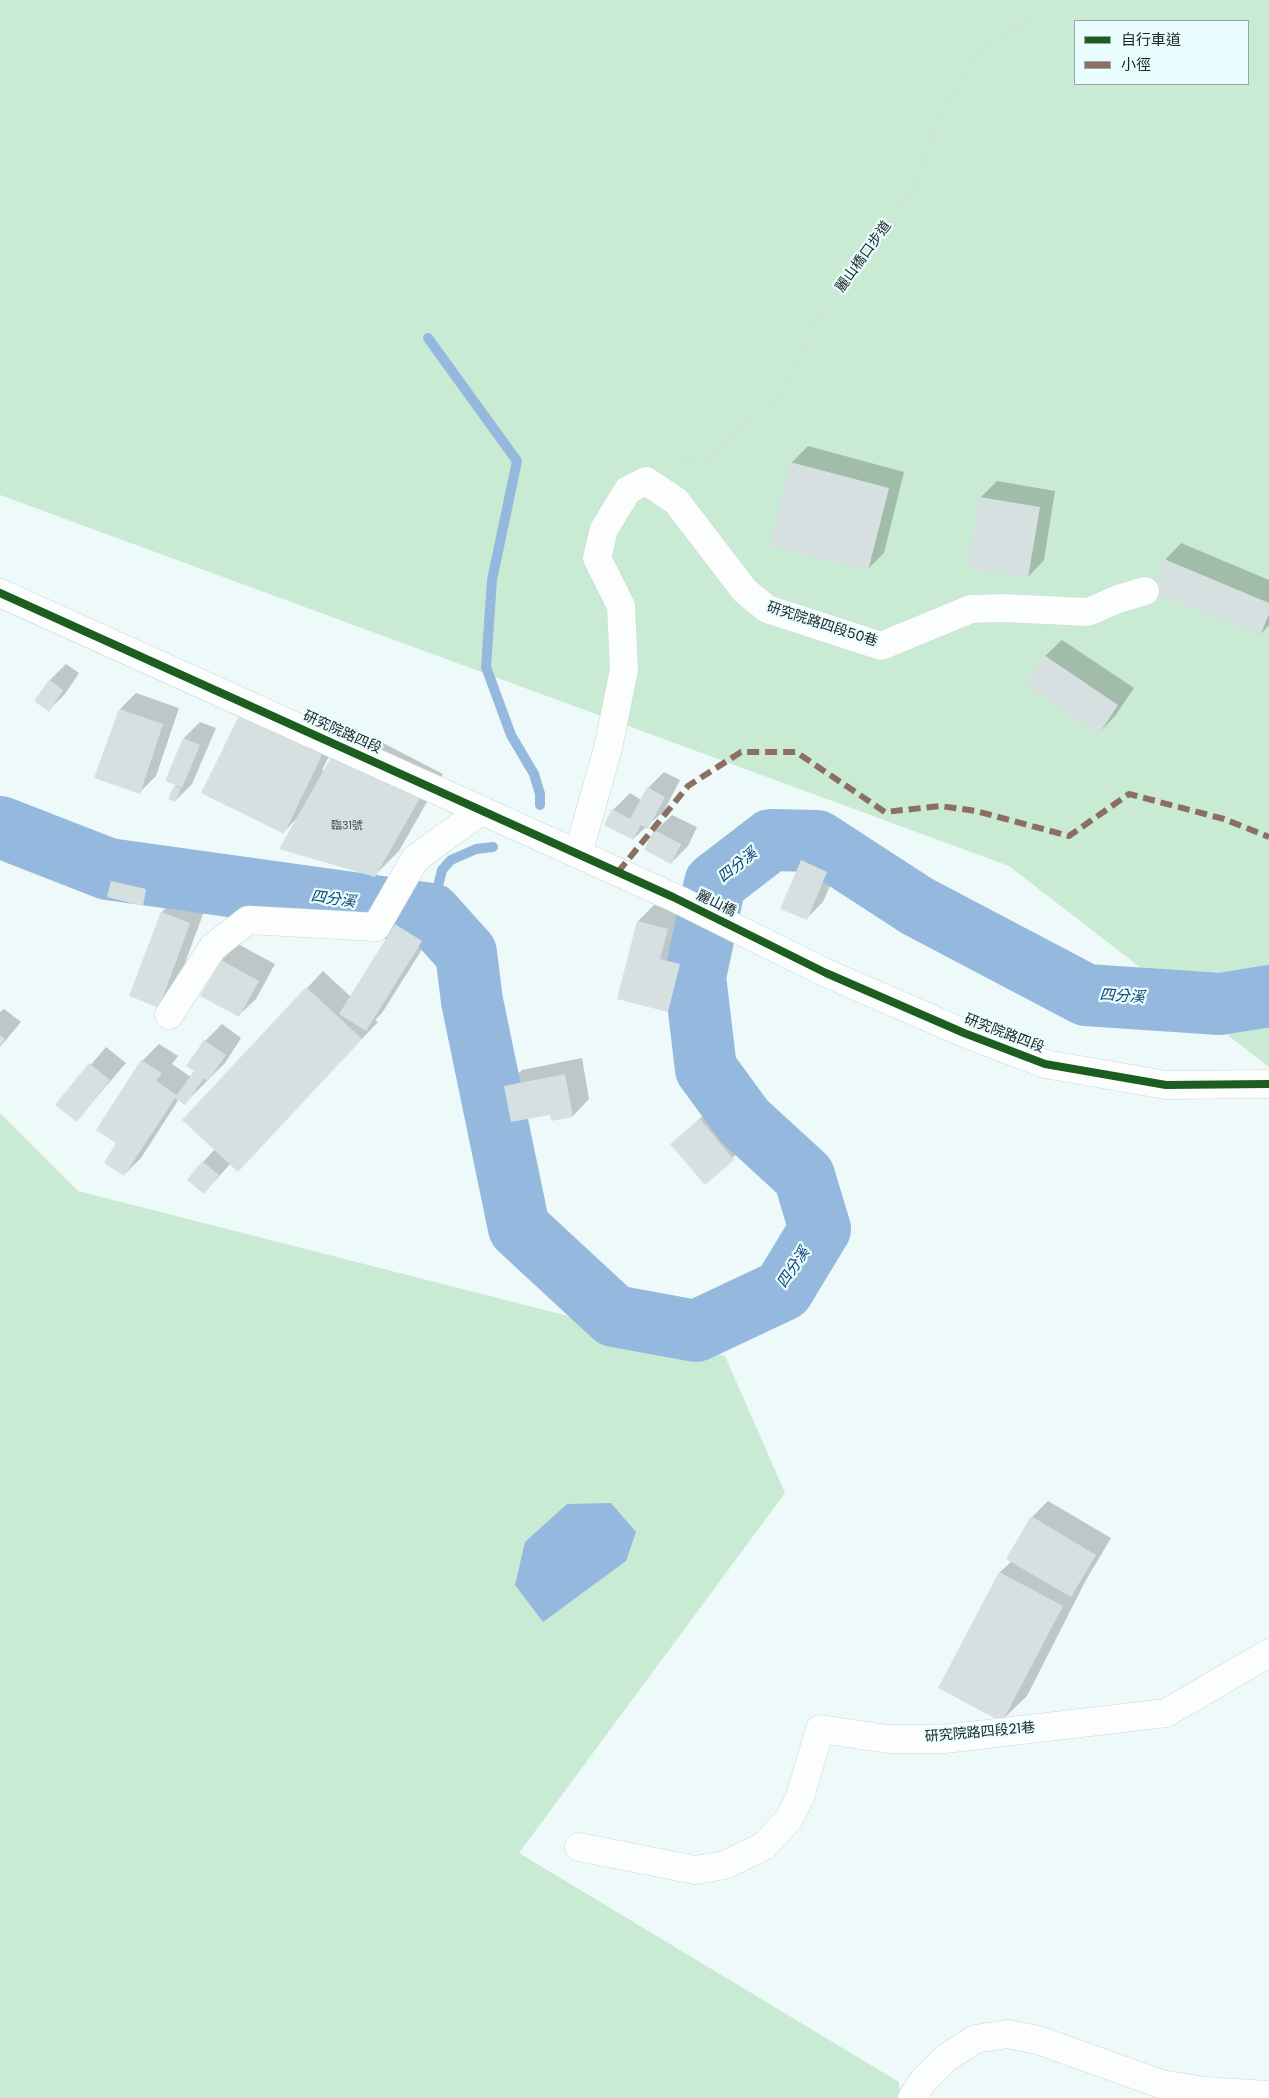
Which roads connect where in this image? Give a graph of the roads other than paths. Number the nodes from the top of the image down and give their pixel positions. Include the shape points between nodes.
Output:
1 (1145, 591) dead end
2 (0, 592) edge
3 (482, 810) junction
4 (578, 854) junction
5 (672, 897) joint
6 (748, 934) joint
7 (169, 1015) dead end
8 (1269, 1084) edge
9 (1269, 1653) edge
10 (579, 1847) dead end
11 (1269, 2095) edge
12 (912, 2098) edge

1 - 4 street, 研究院路四段50巷 via 1118,598 1088,612 972,609 881,646 767,609 745,591 676,501 646,481 628,490 604,530 597,558 620,606 624,670 608,748
2 - 3 street, 研究院路四段
3 - 4 street, 研究院路四段
3 - 7 street via 415,859 376,927 248,920 213,947
4 - 5 street, 研究院路四段
5 - 6 street, 麗山橋
6 - 8 street, 研究院路四段 via 826,973 1045,1064 1166,1085
9 - 10 street, 研究院路四段21巷 via 1166,1713 945,1739 888,1739 820,1729 800,1797 789,1819 764,1846 726,1865 695,1870
11 - 12 street via 1205,2091 1161,2084 1038,2040 1007,2034 975,2039 946,2058 923,2081

